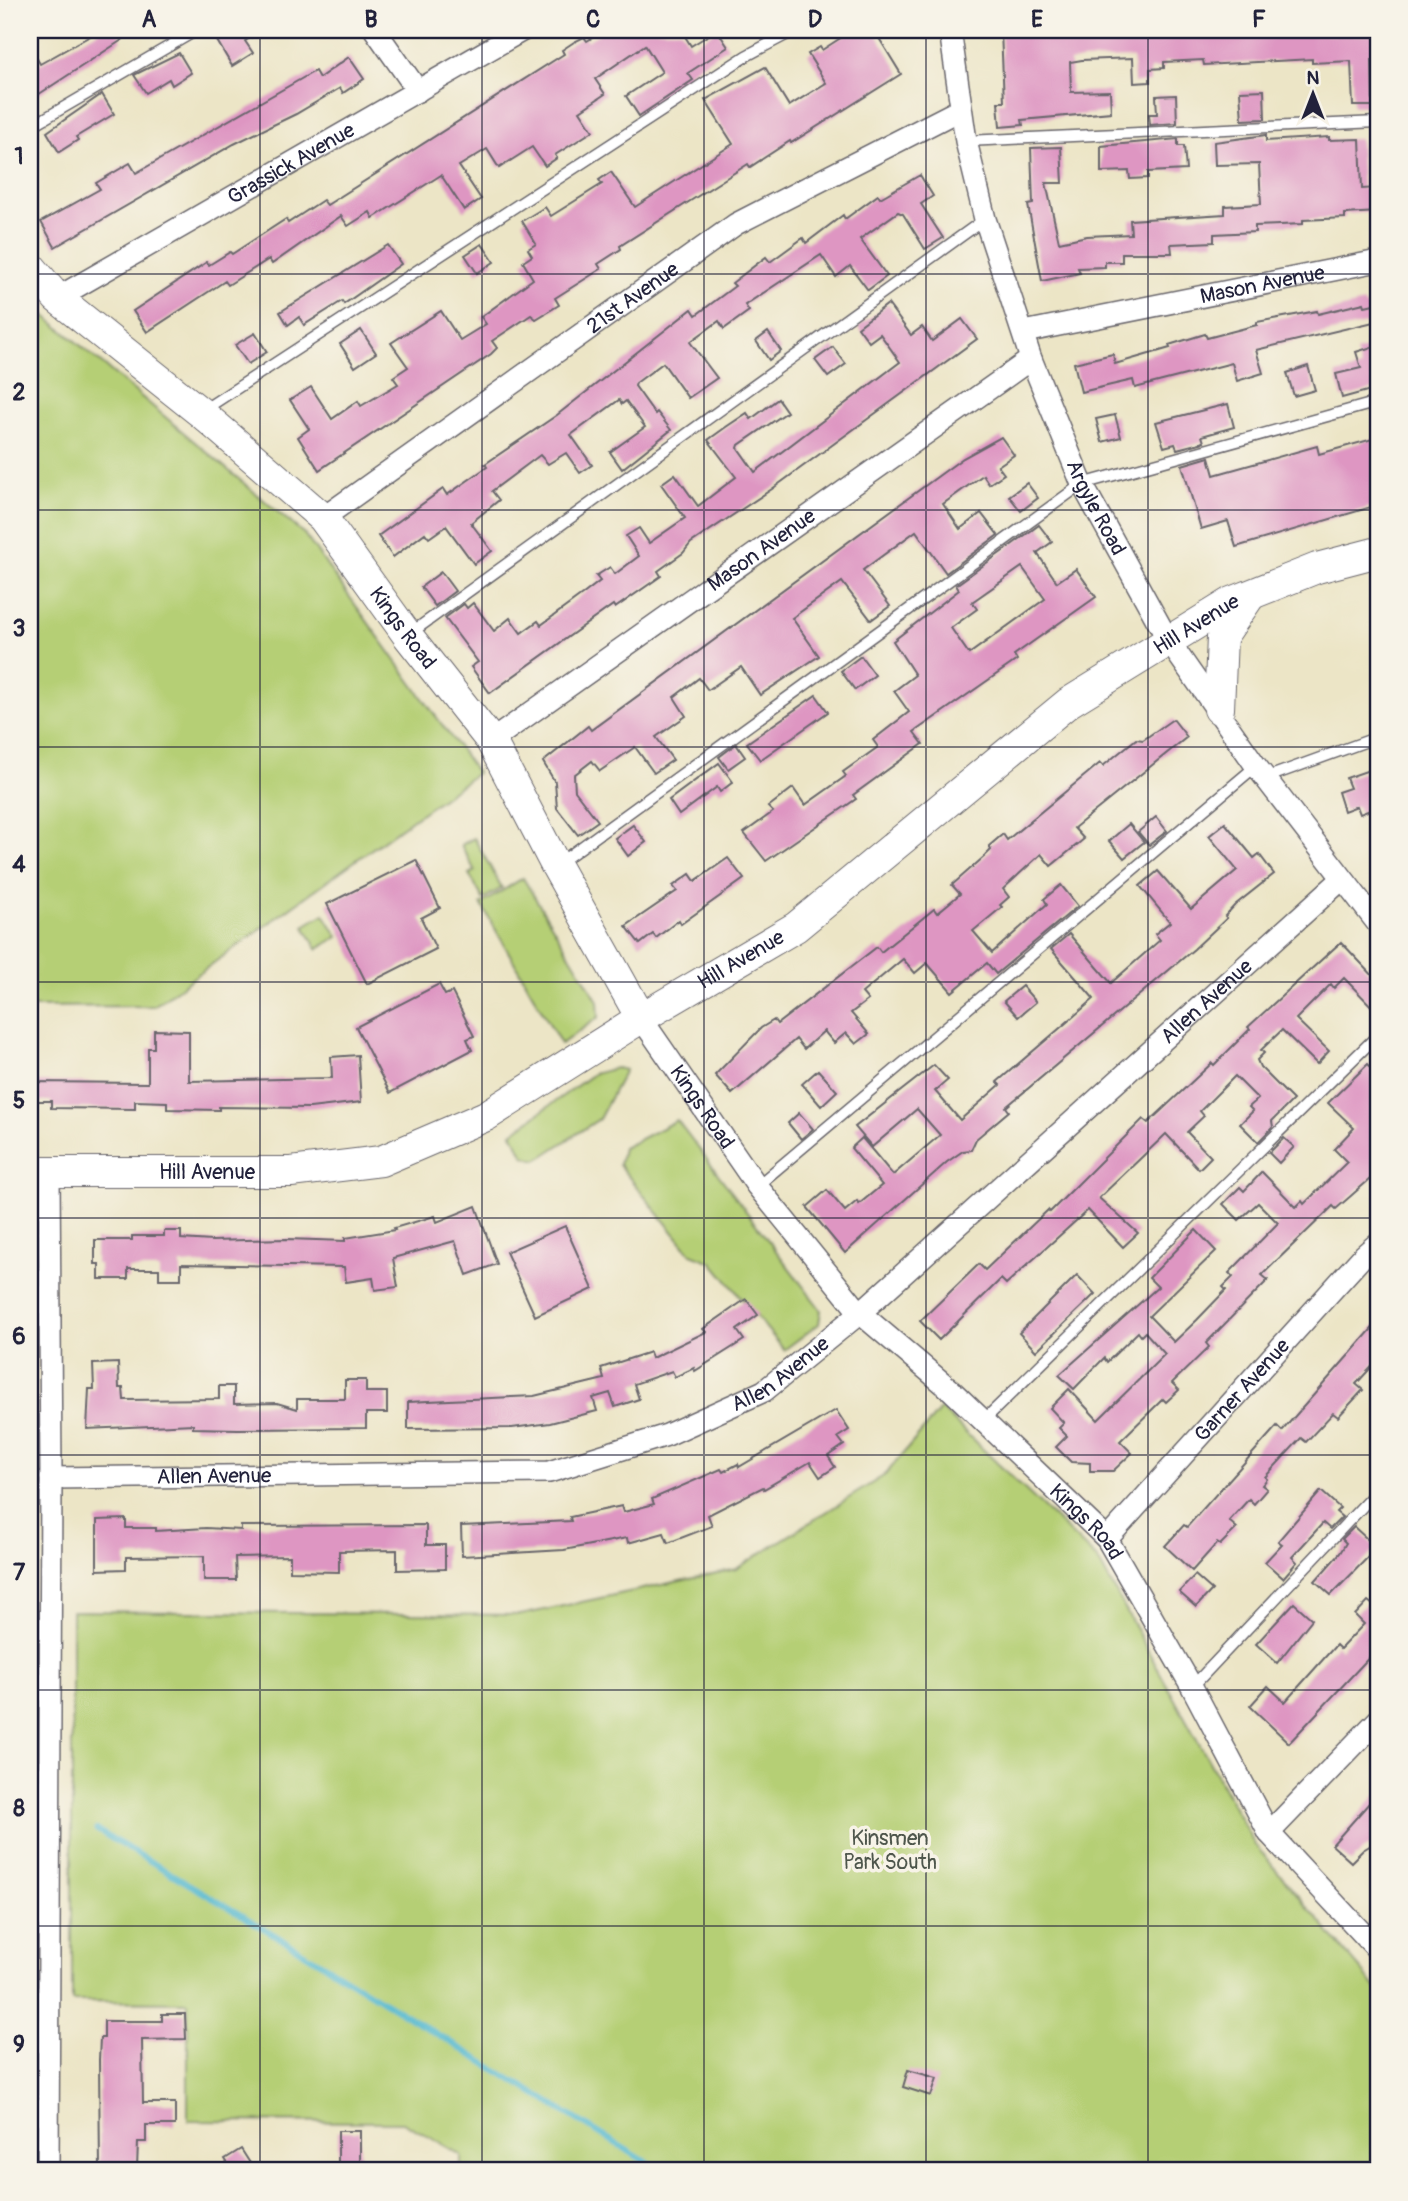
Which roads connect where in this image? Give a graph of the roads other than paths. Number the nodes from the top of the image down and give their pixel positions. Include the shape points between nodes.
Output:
1 (197, 30) edge
2 (375, 30) edge
3 (523, 30) edge
4 (795, 30) edge
5 (950, 30) edge
6 (418, 91) junction
7 (961, 109) junction
8 (1378, 122) edge
9 (30, 127) edge
10 (966, 141) junction
11 (985, 219) junction
12 (1378, 261) edge
13 (30, 266) edge
14 (57, 298) junction
15 (1024, 332) junction
16 (1031, 359) junction
17 (1378, 402) edge
18 (200, 412) junction
19 (1082, 484) junction
20 (323, 518) junction
21 (1378, 552) edge
22 (1252, 592) junction
23 (408, 636) junction
24 (1168, 640) junction
25 (1219, 709) junction
26 (1378, 737) edge
27 (491, 741) junction
28 (1261, 772) junction
29 (556, 866) junction
30 (1342, 879) junction
31 (1378, 924) edge
32 (641, 1018) junction
33 (1378, 1035) edge
34 (39, 1172) edge
35 (757, 1186) junction
36 (1378, 1243) edge
37 (860, 1313) junction
38 (984, 1422) junction
39 (51, 1478) junction
40 (1378, 1490) edge
41 (1107, 1539) junction
42 (1192, 1688) junction
43 (1378, 1720) edge
44 (1269, 1833) junction
45 (1373, 1937) edge
46 (48, 2171) edge

1 - 9 lane
2 - 6 street
3 - 6 street, Grassick Avenue
4 - 18 lane via 746,56
5 - 7 street, Argyle Road
6 - 14 street, Grassick Avenue
7 - 10 street, Argyle Road
7 - 20 street, 21st Avenue via 736,224
8 - 10 lane
10 - 11 street, Argyle Road
11 - 15 street, Argyle Road
11 - 23 lane
12 - 15 street, Mason Avenue
13 - 14 street, Kings Road
14 - 18 street, Kings Road
15 - 16 street, Argyle Road
16 - 19 street, Argyle Road
16 - 27 street, Mason Avenue
17 - 19 lane
18 - 20 street, Kings Road
19 - 24 street, Argyle Road
19 - 29 lane
20 - 23 street, Kings Road
21 - 22 street, Hill Avenue
22 - 24 street, Hill Avenue
22 - 25 street via 1222,637
23 - 27 street, Kings Road
24 - 25 street, Argyle Road
24 - 32 street, Hill Avenue via 1068,703 796,927
25 - 28 street, Argyle Road
26 - 28 lane
27 - 29 street, Kings Road
28 - 30 street, Argyle Road
28 - 35 lane
29 - 32 street, Kings Road
30 - 31 street, Argyle Road
30 - 37 street, Allen Avenue
32 - 34 street, Hill Avenue via 486,1116 381,1161 291,1172
32 - 35 street, Kings Road
33 - 38 lane
34 - 39 street
35 - 37 street, Kings Road
36 - 41 street, Garner Avenue
37 - 38 street, Kings Road
37 - 39 street, Allen Avenue via 764,1391 667,1435 549,1472
38 - 41 street, Kings Road
39 - 46 street
40 - 42 lane
41 - 42 street, Kings Road
42 - 44 street, Kings Road
43 - 44 street
44 - 45 street, Kings Road

